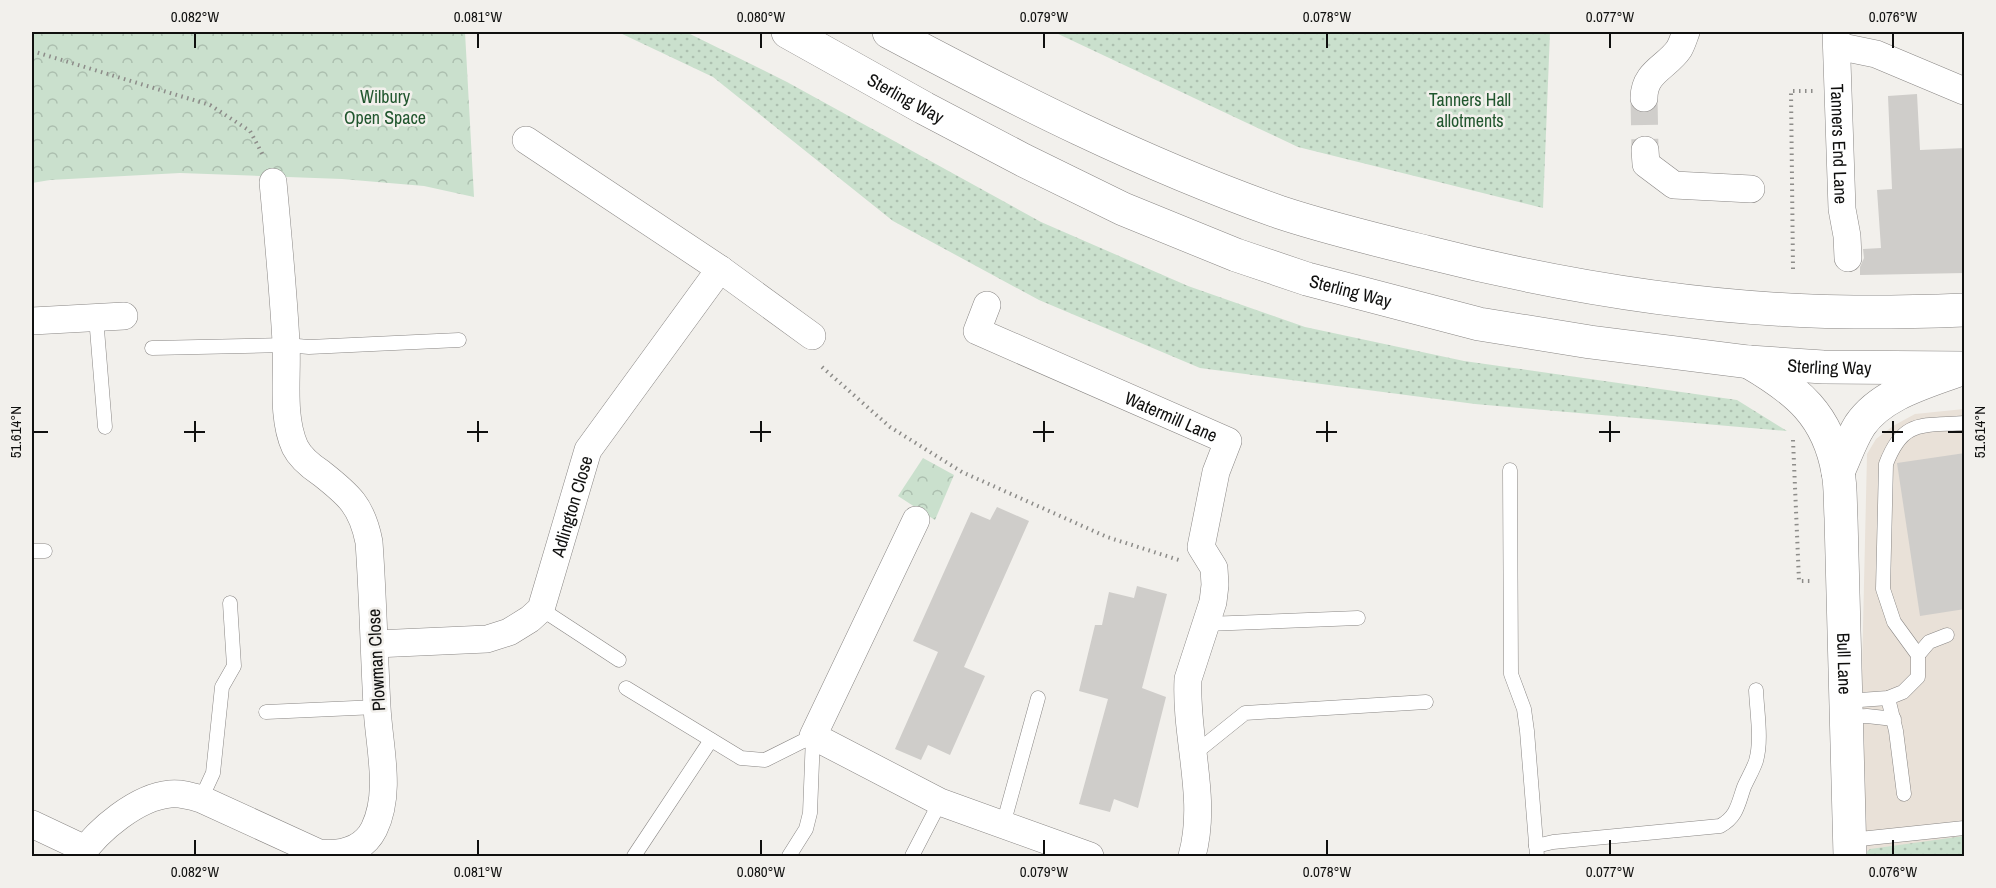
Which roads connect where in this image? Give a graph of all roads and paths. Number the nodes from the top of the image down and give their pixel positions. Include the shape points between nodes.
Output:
1 (788, 32) edge
2 (889, 32) edge
3 (1686, 32) edge
4 (1837, 38) edge
5 (32, 51) edge
6 (1965, 91) edge
7 (1808, 92) dead end
8 (1644, 98) tunnel mouth
9 (526, 140) dead end
10 (1645, 150) tunnel mouth
11 (270, 174) joint
12 (1751, 189) dead end
13 (1848, 258) dead end
14 (720, 269) junction
15 (1793, 269) dead end
16 (987, 305) dead end
17 (1965, 310) edge
18 (124, 316) dead end
19 (96, 317) junction
20 (32, 321) edge
21 (812, 336) dead end
22 (459, 340) dead end
23 (286, 345) junction
24 (152, 348) dead end
25 (1749, 362) junction
26 (822, 367) dead end
27 (1964, 368) edge
28 (1965, 423) edge
29 (105, 428) dead end
30 (1793, 433) dead end
31 (1510, 470) dead end
32 (1838, 472) junction
33 (916, 520) dead end
34 (1214, 568) junction
35 (1816, 581) dead end
36 (231, 603) dead end
37 (541, 609) junction
38 (1358, 618) dead end
39 (1206, 624) junction
40 (1947, 635) dead end
41 (375, 644) junction
42 (1918, 655) junction
43 (619, 660) dead end
44 (626, 688) dead end
45 (1756, 690) dead end
46 (1038, 698) dead end
47 (1888, 698) junction
48 (1426, 702) dead end
49 (377, 707) junction
50 (1846, 709) junction
51 (266, 712) dead end
52 (1894, 719) junction
53 (813, 736) junction
54 (711, 740) junction
55 (1194, 754) junction
56 (1904, 794) dead end
57 (201, 799) junction
58 (940, 802) junction
59 (32, 824) edge
60 (1003, 825) junction
61 (1965, 828) edge
62 (1850, 848) edge
63 (1536, 851) edge
64 (82, 853) edge
65 (356, 853) edge
66 (634, 856) edge
67 (789, 856) edge
68 (912, 856) edge
69 (1090, 856) edge
70 (1192, 856) edge

1 - 25 main road, Sterling Way via 1023,160 1123,209 1236,255 1371,297 1479,324
2 - 17 main road via 998,90 1169,170 1281,212 1393,244 1503,272 1645,296 1810,311
3 - 8 street via 1679,50 1658,67 1648,82
4 - 6 street
4 - 13 street, Tanners End Lane via 1842,209
5 - 11 path via 210,105 250,131
7 - 15 path via 1791,92
9 - 14 street
10 - 12 street via 1646,164 1674,185
11 - 23 street, Plowman Close
14 - 21 street
14 - 37 street, Adlington Close via 588,450
16 - 34 street, Watermill Lane via 977,332 1228,441 1216,472 1201,547
18 - 19 street
19 - 20 street
19 - 29 lane
22 - 23 lane
23 - 24 lane
23 - 41 street, Plowman Close via 288,420 296,449 342,490 366,522
25 - 27 main road, Sterling Way
25 - 32 main road via 1800,396 1823,425
26 - 34 path via 890,427 962,472 1107,537
27 - 32 main road via 1910,388 1871,413 1859,426
28 - 42 lane via 1915,427 1892,447 1886,464 1883,589 1894,622
30 - 35 path via 1799,581
31 - 63 lane via 1511,674 1524,709
32 - 50 main road, Bull Lane
33 - 53 street
34 - 39 street, Watermill Lane via 1213,602
36 - 57 lane via 234,666 222,687 213,773
37 - 41 street via 509,632 487,639
37 - 43 lane
38 - 39 lane
39 - 55 street, Watermill Lane via 1188,679
40 - 42 lane via 1929,642
41 - 49 street, Plowman Close
42 - 47 lane via 1918,677 1903,692
44 - 54 lane
45 - 63 lane via 1758,752 1739,805 1728,822 1720,826 1554,842
46 - 60 lane
47 - 50 lane
47 - 52 lane
48 - 55 lane via 1245,713
49 - 51 lane
49 - 65 street, Plowman Close via 384,798 373,831
50 - 52 lane
50 - 62 main road, Bull Lane
52 - 56 lane
53 - 54 lane via 765,760 741,758
53 - 58 street
53 - 67 lane via 810,813 806,829
54 - 66 lane
55 - 70 street, Watermill Lane via 1197,837
57 - 64 street, Plowman Close via 168,794 137,804 114,820
57 - 65 street, Plowman Close via 319,853
58 - 60 street
58 - 68 lane
59 - 64 street
60 - 69 street
61 - 62 lane

